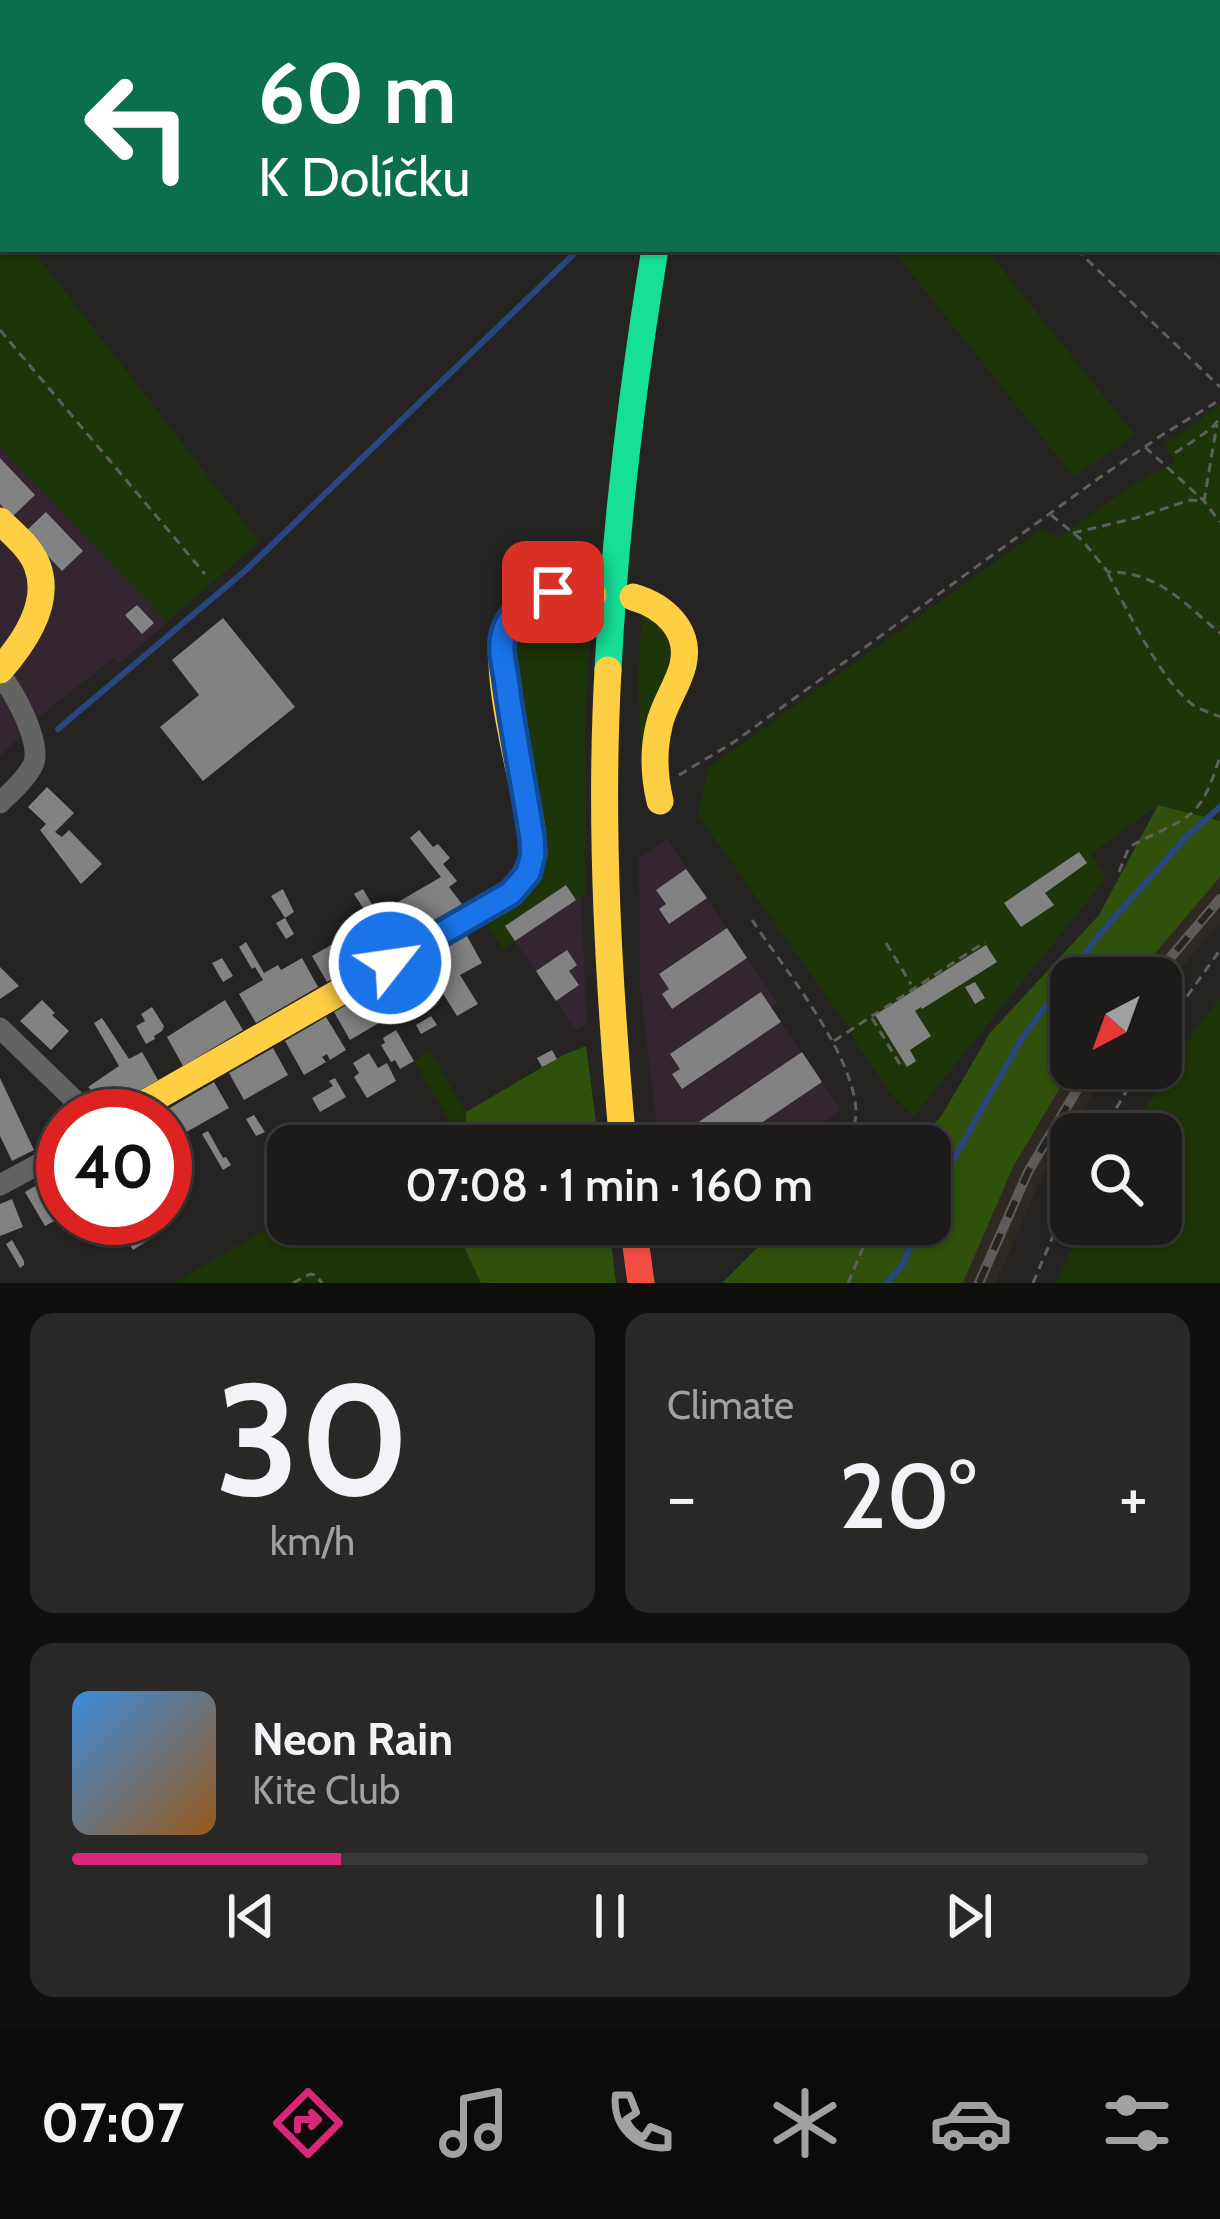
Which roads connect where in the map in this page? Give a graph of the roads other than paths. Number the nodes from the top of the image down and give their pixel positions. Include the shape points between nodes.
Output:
1 (655, 252) edge
2 (0, 521) edge
3 (613, 597) junction
4 (0, 672) edge
5 (659, 795) road end
6 (0, 802) edge
7 (0, 1028) edge
8 (63, 1089) edge
9 (170, 1089) edge
10 (621, 1125) edge
11 (36, 1165) edge
12 (0, 1184) edge
13 (636, 1245) edge
14 (641, 1283) edge

1 - 3 street
2 - 4 street via 32,555 41,585 26,635
3 - 5 street via 645,599 666,611 683,641 658,735
3 - 9 street via 534,597 503,633 532,838 521,884
3 - 10 street via 606,944
4 - 6 street via 36,754
7 - 8 street
11 - 12 street
13 - 14 street

